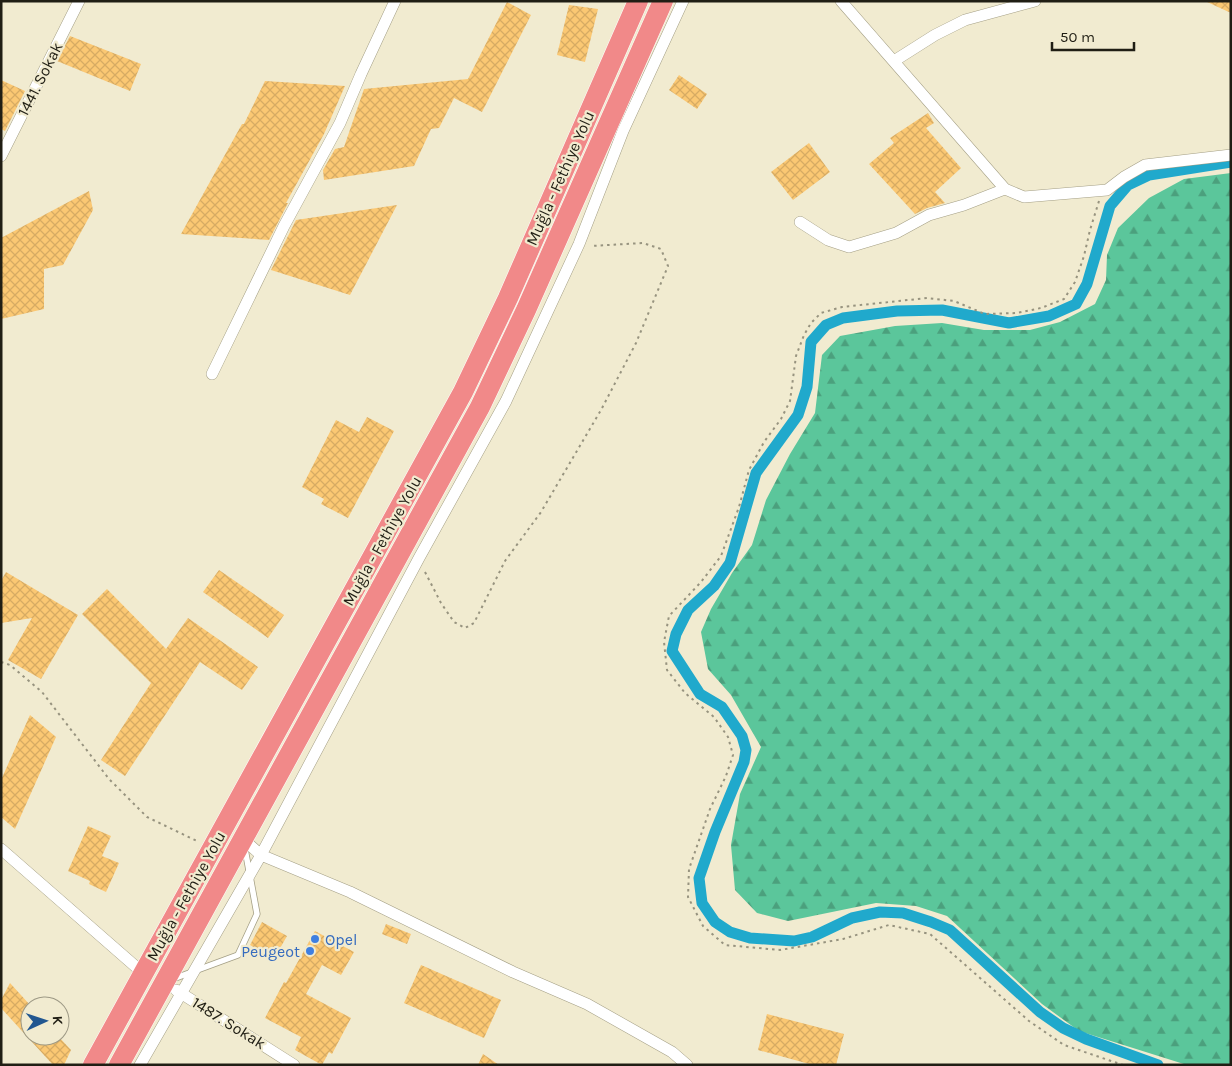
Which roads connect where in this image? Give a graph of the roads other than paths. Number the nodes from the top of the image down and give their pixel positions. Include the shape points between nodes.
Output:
1 (80, 1) edge
2 (395, 1) edge
3 (638, 1) edge
4 (663, 1) edge
5 (683, 1) edge
6 (842, 1) edge
7 (1035, 1) edge
8 (655, 20) junction
9 (894, 61) junction
10 (1231, 154) edge
11 (1, 156) edge
12 (1005, 189) junction
13 (800, 222) dead end
14 (559, 236) junction
15 (578, 244) junction
16 (212, 374) dead end
17 (243, 839) junction
18 (1, 849) edge
19 (261, 854) junction
20 (250, 874) junction
21 (143, 972) junction
22 (194, 972) junction
23 (164, 982) junction
24 (181, 993) junction
25 (93, 1065) edge
26 (119, 1065) edge
27 (140, 1065) edge
28 (294, 1065) edge
29 (688, 1065) edge

1 - 11 street, 1441. Sokak
2 - 16 street via 340,123 284,226
3 - 21 highway, Muğla - Fethiye Yolu via 508,298 463,392
4 - 8 highway, Muğla - Fethiye Yolu
5 - 8 street
5 - 15 street via 623,131
6 - 9 street
7 - 9 street via 965,20
8 - 14 highway, Muğla - Fethiye Yolu
9 - 12 street
10 - 12 street via 1145,165 1107,190 1024,197
12 - 13 street via 929,214 896,233 849,246 828,240
14 - 15 street
14 - 17 highway, Muğla - Fethiye Yolu via 480,407
15 - 19 street via 506,401
17 - 19 street
17 - 20 lane
17 - 23 highway, Muğla - Fethiye Yolu
18 - 21 street
19 - 20 street
19 - 29 street via 350,892 513,972 587,1004 672,1052
20 - 22 street
20 - 22 lane via 257,914 238,955
21 - 25 highway, Muğla - Fethiye Yolu
22 - 23 lane
22 - 24 street
23 - 24 street, 1487. Sokak
23 - 26 highway, Muğla - Fethiye Yolu
24 - 27 street
24 - 28 street, 1487. Sokak

